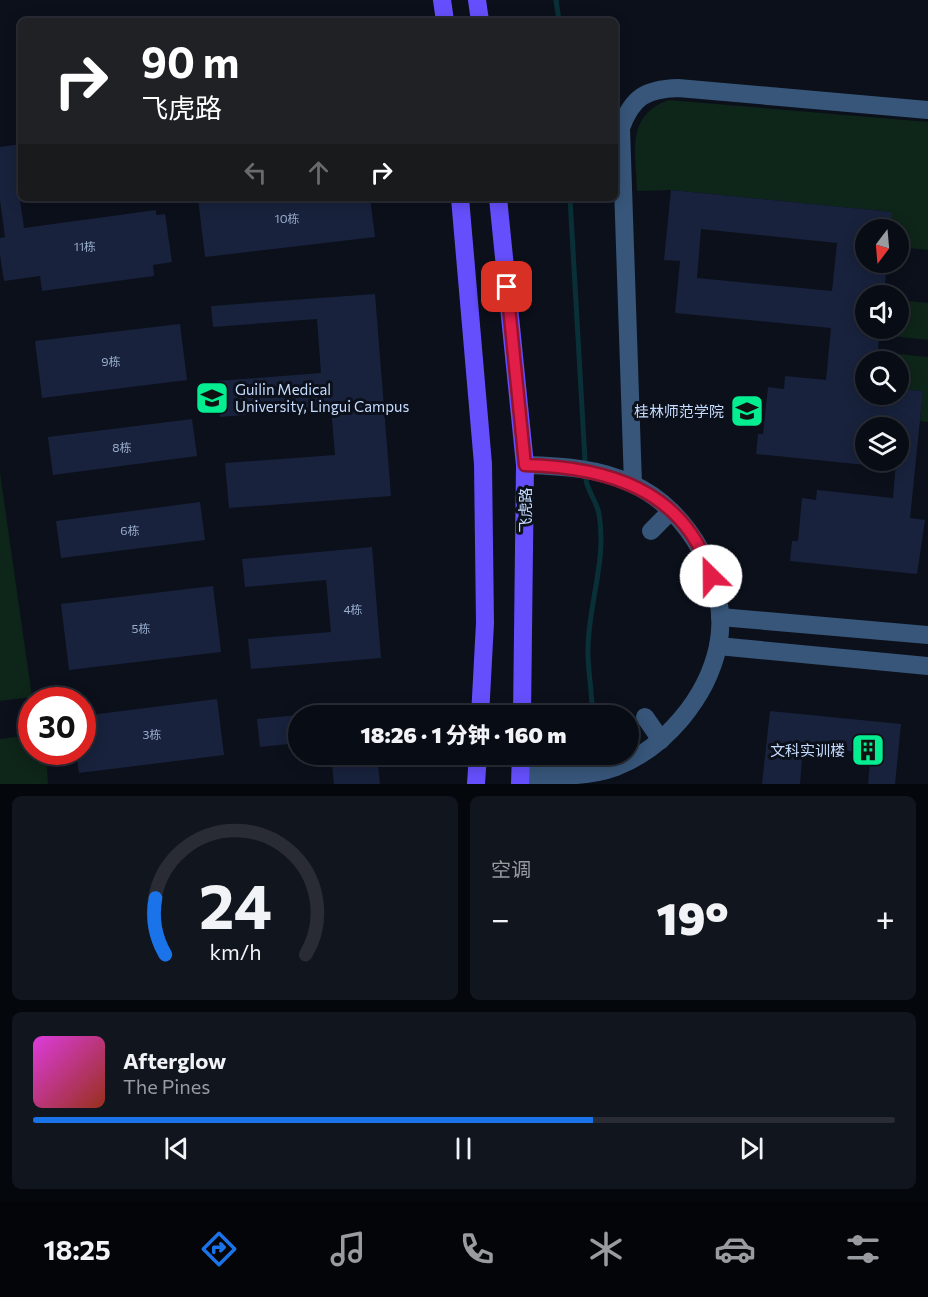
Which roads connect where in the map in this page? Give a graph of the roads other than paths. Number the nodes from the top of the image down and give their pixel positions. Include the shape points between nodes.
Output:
1 (442, 0) edge
2 (477, 0) edge
3 (445, 18) edge
4 (480, 18) edge
5 (928, 110) edge
6 (460, 201) edge
7 (498, 201) edge
8 (525, 465) junction
9 (633, 484) junction
10 (670, 511) junction
11 (651, 531) dead end
12 (720, 617) junction
13 (928, 635) edge
14 (718, 646) junction
15 (928, 666) edge
16 (480, 705) edge
17 (522, 705) edge
18 (645, 717) dead end
19 (661, 740) junction
20 (477, 765) edge
21 (521, 765) edge
22 (520, 780) edge
23 (476, 784) edge

1 - 3 main road
2 - 4 main road
5 - 9 street via 678,88 650,91 632,106 621,128
6 - 16 main road via 483,464
7 - 8 main road, 飞虎路
8 - 9 street via 598,472
8 - 17 main road, 飞虎路
9 - 10 street
10 - 11 street
10 - 12 street via 688,529 706,560
12 - 13 street
12 - 14 street
14 - 15 street
14 - 19 street via 697,695
18 - 19 street
19 - 22 street via 614,767
20 - 23 main road
21 - 22 main road

